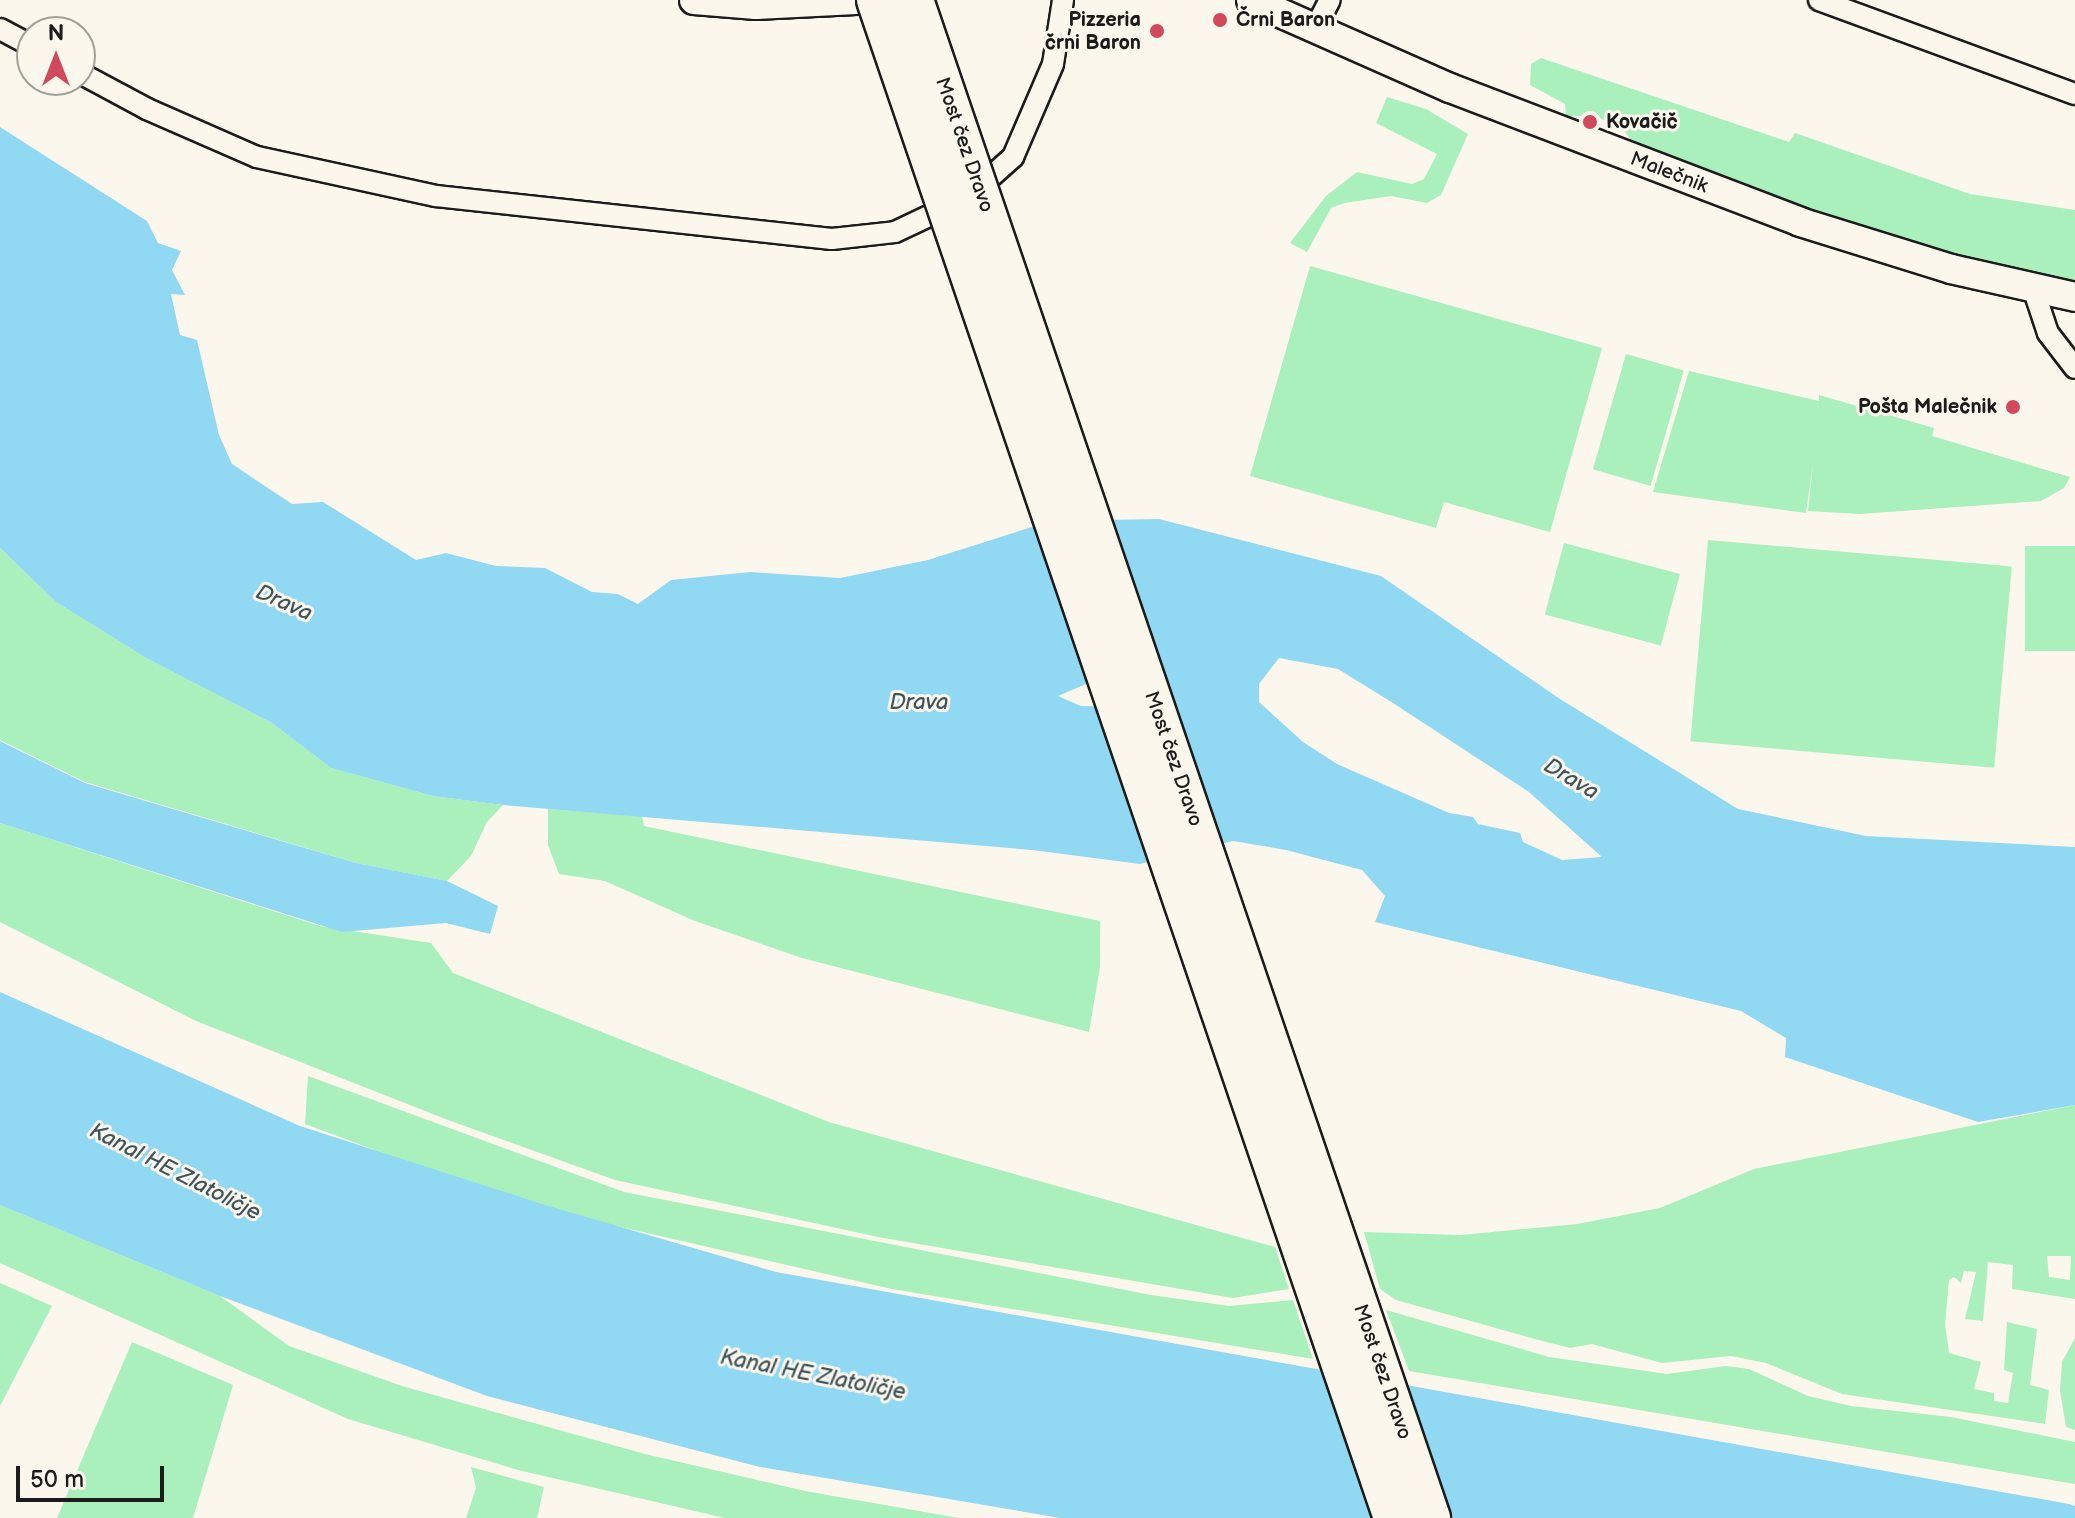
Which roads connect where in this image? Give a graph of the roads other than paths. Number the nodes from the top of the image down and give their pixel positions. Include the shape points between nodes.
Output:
1 (694, 0) edge
2 (856, 0) edge
3 (876, 0) edge
4 (914, 0) edge
5 (1063, 0) edge
6 (1251, 0) edge
7 (1330, 0) edge
8 (1819, 0) edge
9 (1316, 27) junction
10 (96, 82) edge
11 (2075, 94) edge
12 (2033, 288) junction
13 (2075, 297) edge
14 (2075, 368) edge
15 (1393, 1518) edge
16 (1431, 1518) edge

1 - 2 street via 756,5
3 - 15 highway, Most čez Dravo, bridge
4 - 16 highway, Most čez Dravo, bridge
5 - 10 street via 1053,64 1013,157 967,198 895,232 832,239 436,196 257,157
6 - 9 street, Malečnik
7 - 9 street
8 - 11 street
9 - 12 street, Malečnik via 1450,88 1800,222
12 - 13 street, Malečnik
12 - 14 street via 2048,333

